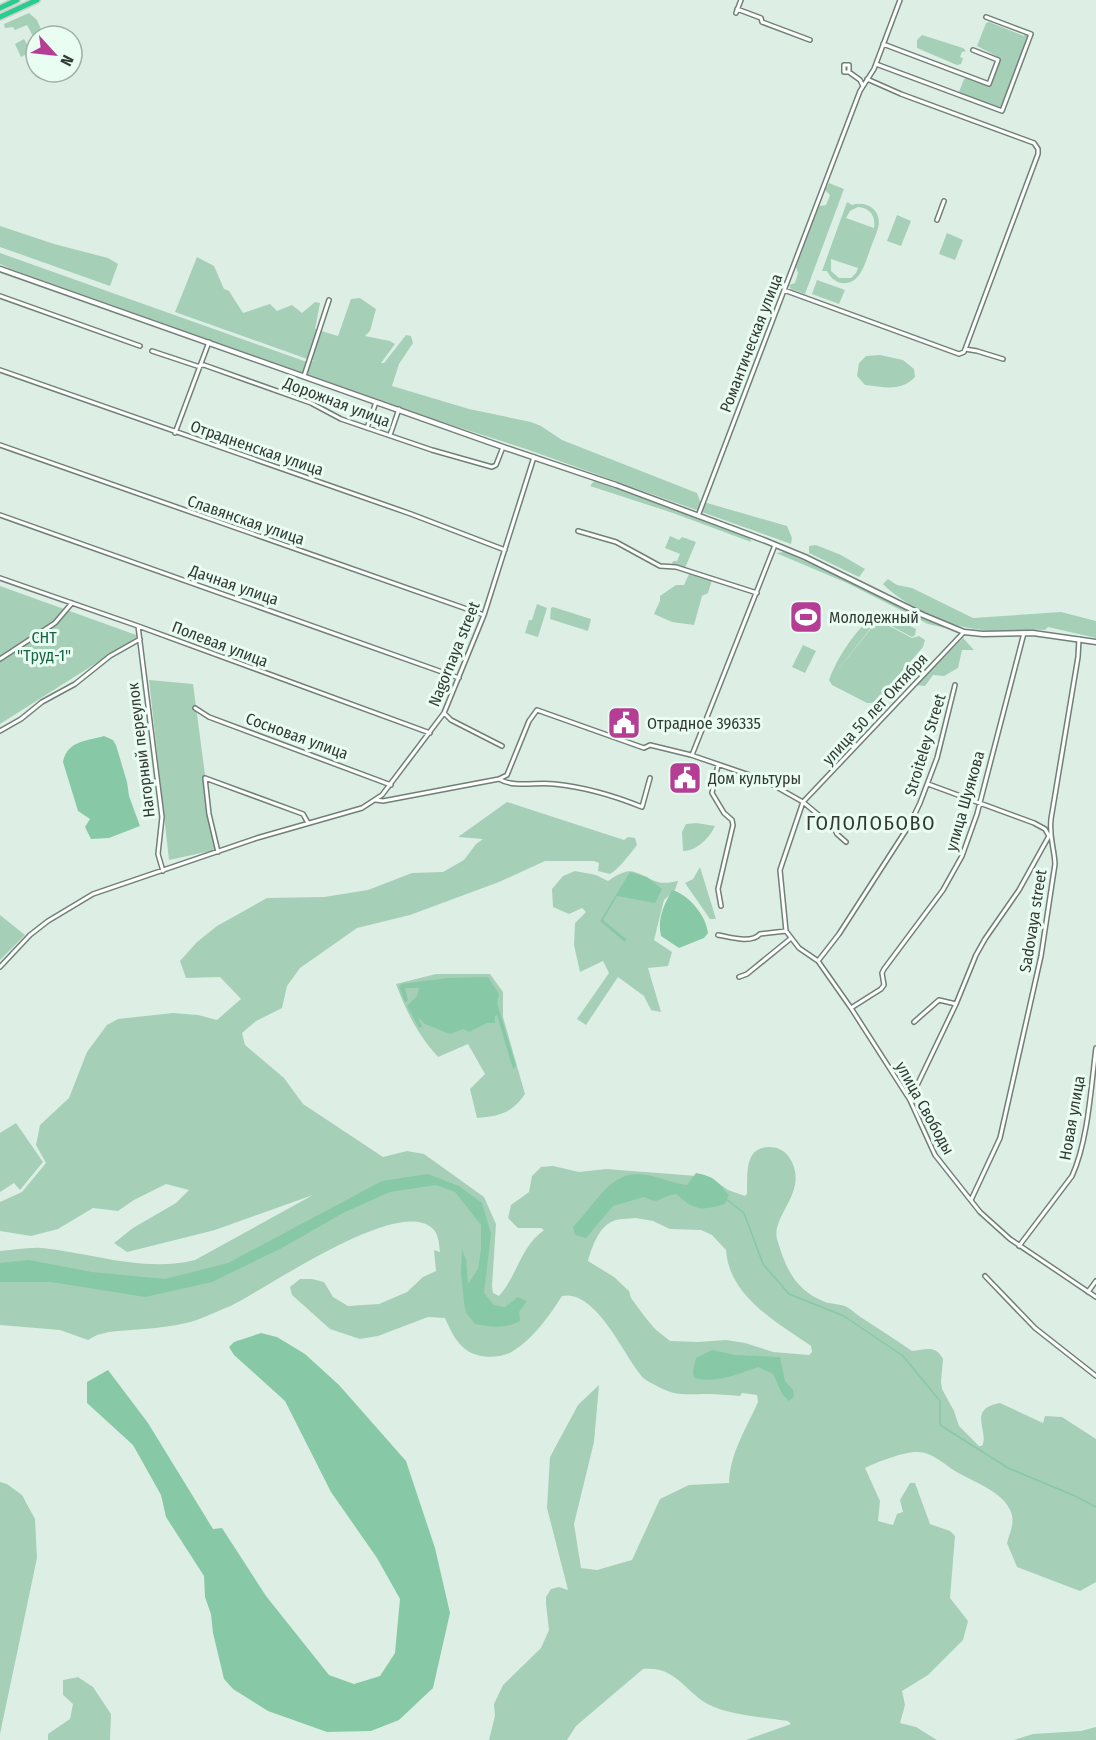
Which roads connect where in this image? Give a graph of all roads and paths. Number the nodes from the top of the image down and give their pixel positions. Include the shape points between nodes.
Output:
1 (17, 0) edge
2 (37, 0) edge
3 (741, 0) edge
4 (900, 0) edge
5 (0, 8) edge
6 (0, 17) edge
7 (986, 17) dead end
8 (810, 40) dead end
9 (883, 44) junction
10 (973, 50) dead end
11 (876, 64) junction
12 (849, 72) dead end
13 (868, 78) junction
14 (863, 86) junction
15 (944, 201) dead end
16 (937, 220) dead end
17 (0, 268) edge
18 (784, 290) junction
19 (0, 296) edge
20 (329, 300) dead end
21 (209, 342) junction
22 (140, 346) dead end
23 (965, 349) junction
24 (152, 351) dead end
25 (1003, 359) dead end
26 (201, 366) junction
27 (0, 370) edge
28 (304, 375) junction
29 (376, 402) junction
30 (399, 409) junction
31 (367, 428) junction
32 (175, 433) junction
33 (390, 435) junction
34 (0, 445) edge
35 (503, 447) junction
36 (534, 457) junction
37 (0, 514) edge
38 (698, 516) junction
39 (578, 531) dead end
40 (776, 545) junction
41 (505, 550) junction
42 (0, 578) edge
43 (758, 593) junction
44 (72, 603) junction
45 (484, 615) junction
46 (138, 626) junction
47 (964, 632) junction
48 (1024, 633) junction
49 (140, 639) junction
50 (1079, 639) junction
51 (1096, 642) edge
52 (0, 659) edge
53 (459, 678) junction
54 (955, 685) dead end
55 (195, 708) dead end
56 (444, 713) junction
57 (0, 731) edge
58 (431, 733) junction
59 (502, 746) dead end
60 (691, 755) junction
61 (718, 765) junction
62 (650, 778) dead end
63 (499, 779) junction
64 (928, 784) junction
65 (391, 785) junction
66 (376, 800) junction
67 (803, 802) junction
68 (980, 802) junction
69 (309, 823) junction
70 (1049, 836) junction
71 (846, 842) dead end
72 (218, 852) junction
73 (163, 871) junction
74 (721, 906) dead end
75 (786, 931) junction
76 (718, 935) dead end
77 (790, 939) junction
78 (818, 961) junction
79 (0, 967) edge
80 (739, 977) dead end
81 (956, 1004) junction
82 (850, 1008) junction
83 (914, 1022) dead end
84 (1096, 1048) edge
85 (910, 1100) junction
86 (971, 1200) junction
87 (1019, 1246) junction
88 (985, 1276) dead end
89 (1096, 1281) edge
90 (1088, 1292) junction
91 (1096, 1297) edge
92 (1096, 1376) edge

1 - 5 highway
2 - 6 highway
3 - 8 street via 737,11
4 - 9 street
7 - 11 street via 1031,34 1002,111
9 - 10 street via 989,84 998,60
9 - 11 street
11 - 13 street
12 - 14 street
13 - 14 street, Романтическая улица
13 - 23 street via 1034,143 1038,149
14 - 18 street, Романтическая улица
15 - 16 street
17 - 21 street
18 - 23 street via 959,354
18 - 38 street, Романтическая улица
19 - 22 street
20 - 28 street
21 - 26 street
21 - 28 street
23 - 25 street
24 - 26 street, Дорожная улица
26 - 31 street, Дорожная улица
26 - 32 street
27 - 32 street, Отрадненская улица
28 - 29 street
29 - 30 street
29 - 31 street
30 - 33 street
30 - 35 street
31 - 33 street, Дорожная улица
32 - 41 street, Отрадненская улица
33 - 35 street, Дорожная улица via 492,467
34 - 45 street, Славянская улица
35 - 36 street
36 - 38 street
36 - 41 street, Nagornaya street
37 - 53 street, Дачная улица
38 - 40 street
39 - 43 street via 616,542 660,566 676,567
40 - 43 street
40 - 47 street
41 - 45 street, Nagornaya street
42 - 44 street, Полевая улица
43 - 60 street
44 - 46 street, Полевая улица
44 - 52 street via 55,623
45 - 53 street, Nagornaya street
46 - 49 street, Нагорный переулок
46 - 58 street, Полевая улица
47 - 48 street
47 - 67 street, улица 50 лет Октября
48 - 50 street
48 - 68 street, улица Шуякова
49 - 57 street
49 - 73 street, Нагорный переулок via 162,817 158,854
50 - 51 street
50 - 70 street, Sadovaya street
53 - 56 street, Nagornaya street
54 - 64 street, Stroiteley Street
55 - 65 street, Сосновая улица via 209,717
56 - 58 street, Nagornaya street
56 - 59 street
58 - 65 street, Nagornaya street
60 - 61 street
60 - 63 street via 650,745 644,748 537,710 511,769
61 - 67 street via 764,780
61 - 74 street via 712,793 733,825 718,889
62 - 63 street via 642,807 580,788 507,784
63 - 66 street
64 - 68 street
64 - 78 street, Stroiteley Street via 910,824
65 - 66 street, Nagornaya street
66 - 69 street, Nagornaya street via 362,808
67 - 71 street
67 - 75 street, улица 50 лет Октября via 780,870
68 - 70 street via 1034,823
68 - 82 street, улица Шуякова via 957,867 884,969 884,985
69 - 72 street, Nagornaya street
69 - 72 street via 303,814 206,778
70 - 81 street via 976,955
70 - 86 street, Sadovaya street via 1055,864 1041,956 1000,1138
72 - 73 street, Nagornaya street
73 - 79 street, Nagornaya street via 93,894 53,917
75 - 76 street via 749,939
75 - 77 street, улица 50 лет Октября
77 - 78 street, улица 50 лет Октября
77 - 80 street
78 - 82 street, улица Свободы
81 - 83 street via 939,1000
81 - 85 street
82 - 85 street, улица Свободы
84 - 87 street, Новая улица via 1077,1165
85 - 86 street, улица Свободы via 935,1155
86 - 87 street, улица Свободы
87 - 90 street, улица Свободы
88 - 92 street via 1035,1328
89 - 90 street
90 - 91 street, улица Свободы

